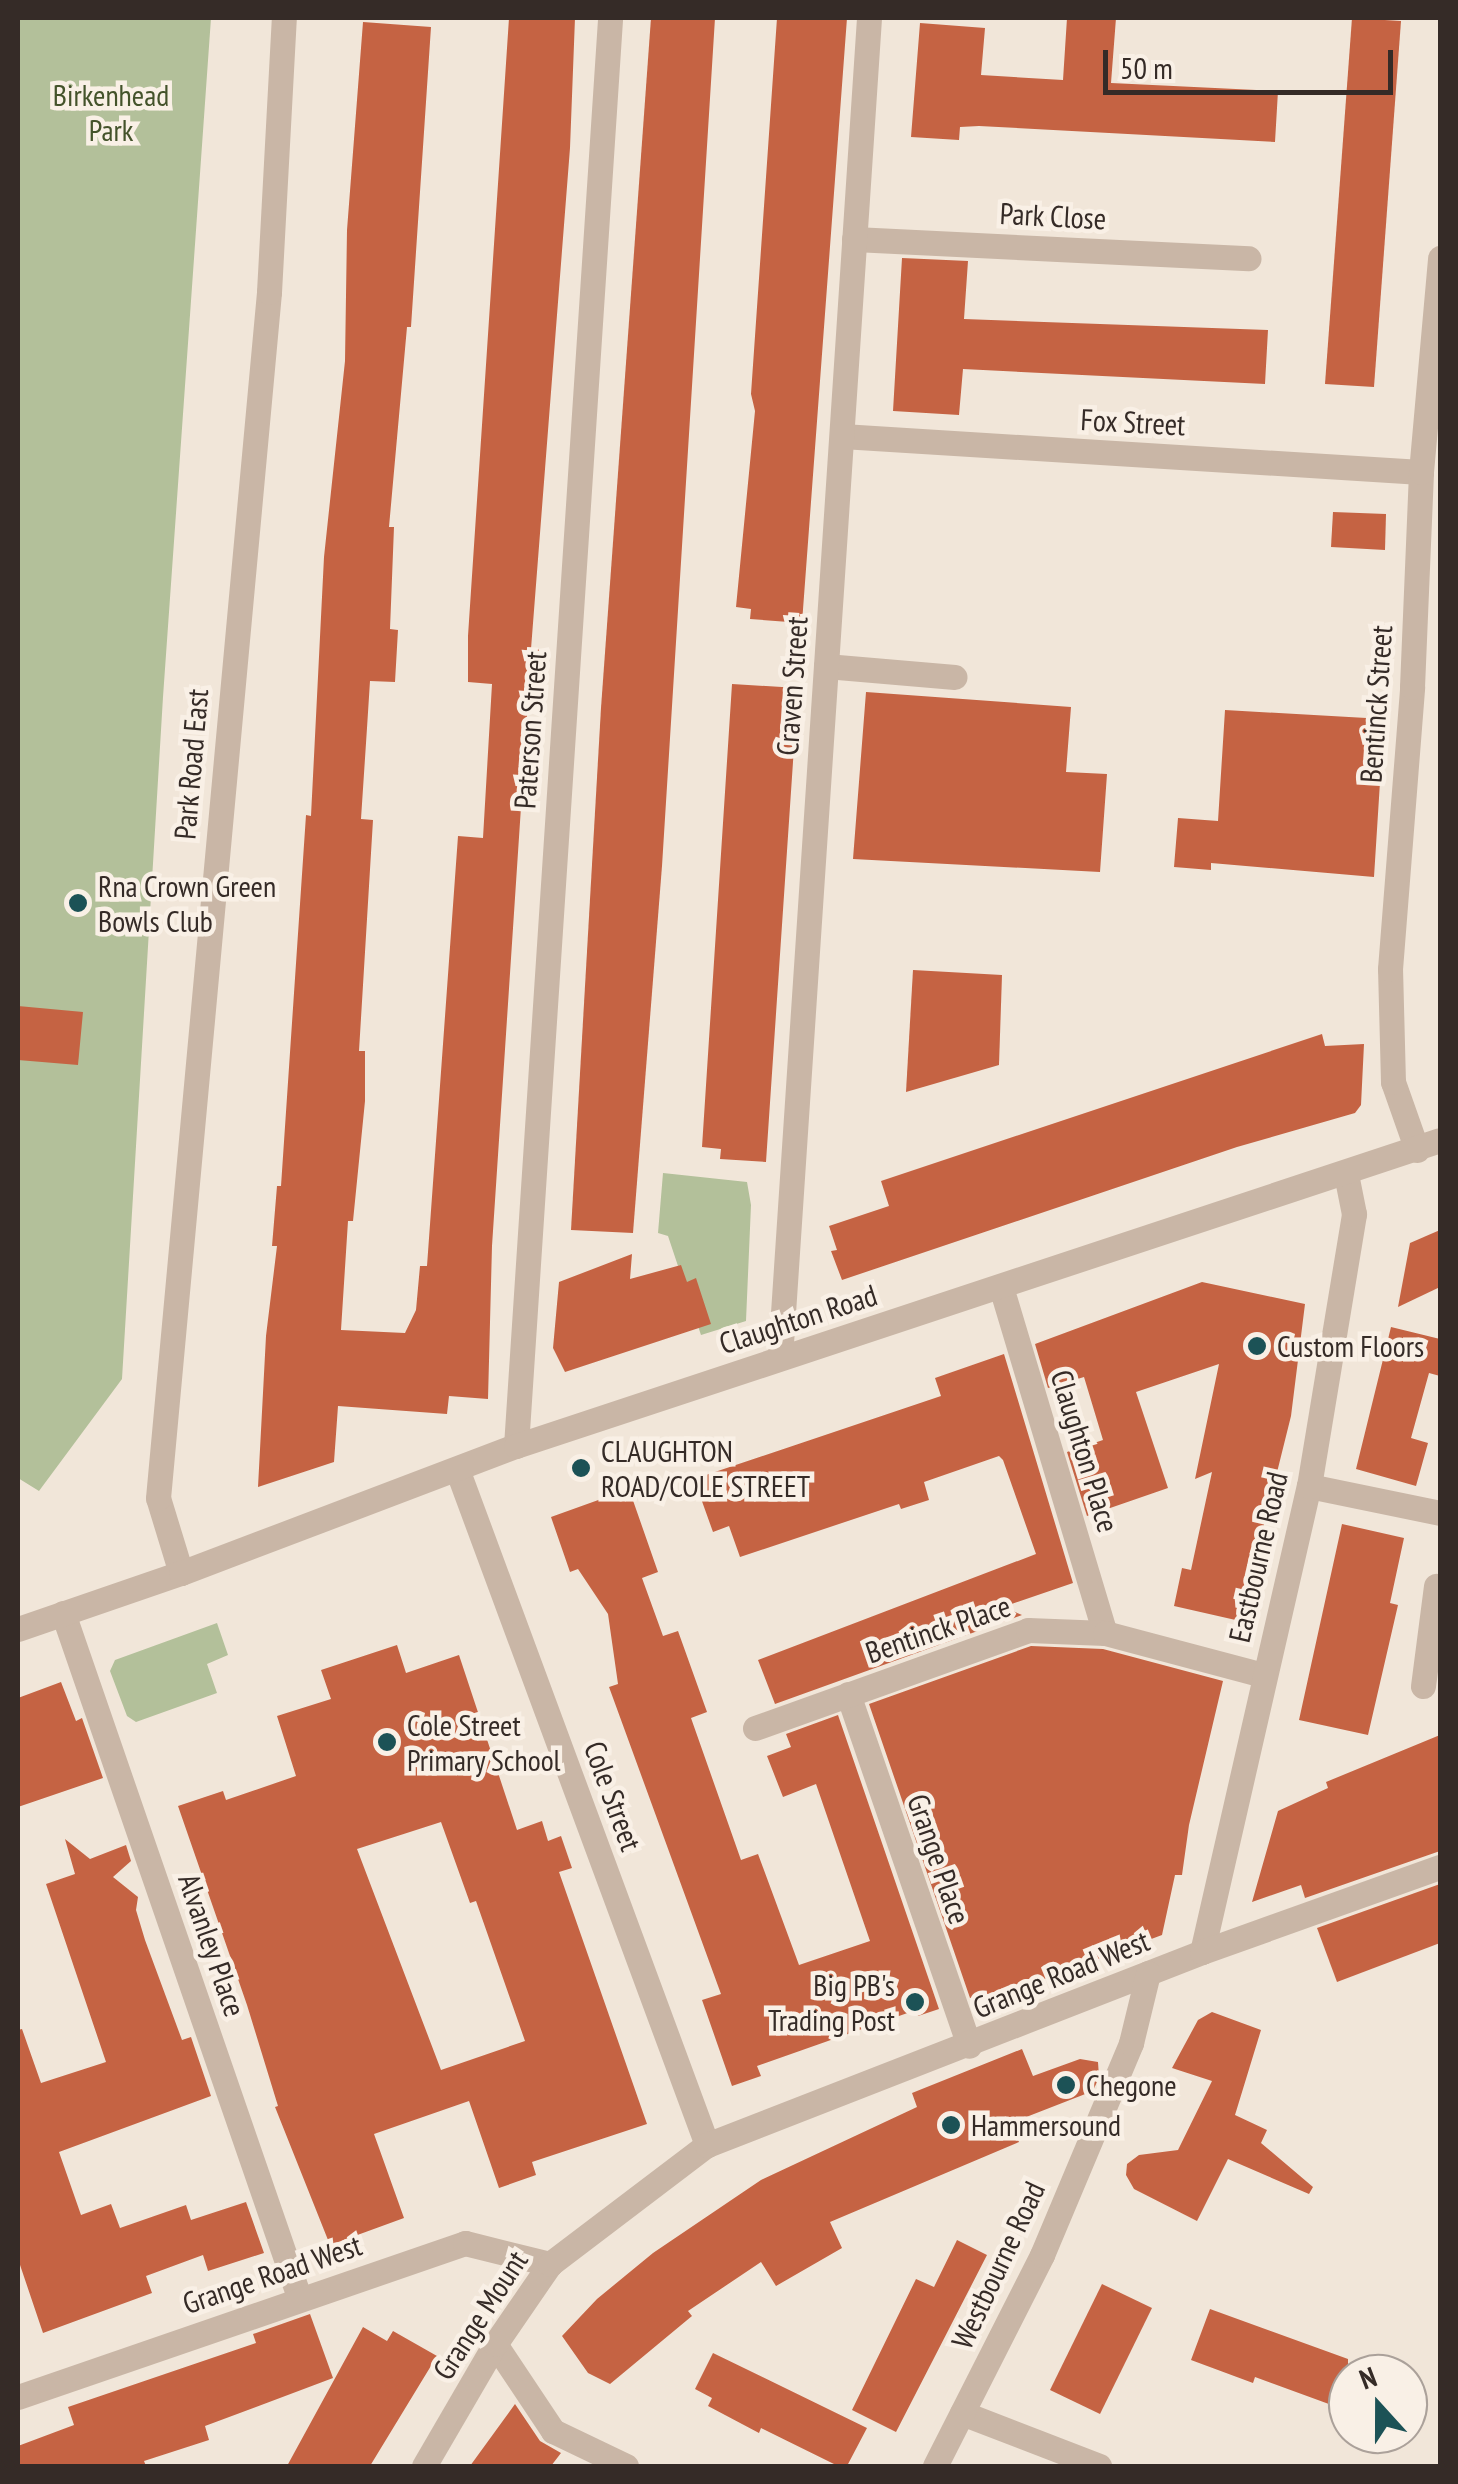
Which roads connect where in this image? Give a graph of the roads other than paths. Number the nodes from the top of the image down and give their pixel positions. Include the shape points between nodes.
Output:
1 (284, 18) edge
2 (610, 18) edge
3 (869, 18) edge
4 (854, 239) junction
5 (1248, 258) dead end
6 (1440, 258) edge
7 (842, 436) junction
8 (1422, 472) junction
9 (826, 666) junction
10 (956, 677) dead end
11 (1429, 1145) edge
12 (1346, 1174) junction
13 (1001, 1287) junction
14 (780, 1358) junction
15 (516, 1446) junction
16 (457, 1469) junction
17 (1310, 1486) junction
18 (1440, 1513) edge
19 (182, 1574) junction
20 (1436, 1586) dead end
21 (63, 1613) junction
22 (18, 1629) edge
23 (1105, 1634) junction
24 (1435, 1639) edge
25 (1263, 1675) junction
26 (1423, 1686) dead end
27 (848, 1694) junction
28 (755, 1728) dead end
29 (1440, 1866) edge
30 (1202, 1952) junction
31 (1148, 1974) junction
32 (969, 2046) junction
33 (707, 2146) junction
34 (550, 2264) junction
35 (299, 2298) junction
36 (495, 2344) junction
37 (18, 2397) edge
38 (962, 2413) junction
39 (424, 2466) edge
40 (626, 2466) edge
41 (935, 2466) edge
42 (1099, 2466) edge

1 - 19 street, Park Road East via 269,292 158,1498
2 - 15 street, Paterson Street
3 - 4 street, Craven Street
4 - 5 street, Park Close
4 - 7 street, Craven Street
6 - 8 street, Bentinck Street
7 - 8 street, Fox Street
7 - 9 street, Craven Street
8 - 11 street, Bentinck Street via 1390,969 1393,1082
9 - 10 street
9 - 14 street, Craven Street
11 - 12 street, Claughton Road
12 - 13 street, Claughton Road
12 - 17 street, Eastbourne Road via 1354,1214
13 - 14 street, Claughton Road
13 - 23 street, Claughton Place
14 - 15 street, Claughton Road
15 - 16 street, Claughton Road
16 - 19 street, Claughton Road
16 - 33 street, Cole Street
17 - 18 street
17 - 25 street, Eastbourne Road
19 - 21 street, Claughton Road
20 - 24 street
21 - 22 street, Claughton Road
21 - 35 street, Alvanley Place
23 - 25 street, Bentinck Place
23 - 27 street, Bentinck Place via 1028,1630
24 - 26 street
25 - 30 street, Eastbourne Road
27 - 28 street, Bentinck Place
27 - 32 street, Grange Place
29 - 30 street, Grange Road West
30 - 31 street, Grange Road West
31 - 32 street, Grange Road West
31 - 38 street, Westbourne Road via 1130,2043 1057,2221
32 - 33 street, Grange Road West
33 - 34 street, Grange Mount
34 - 35 street, Grange Road West via 465,2243
34 - 36 street, Grange Mount
35 - 37 street, Grange Road West
36 - 39 street, Grange Mount
36 - 40 street via 553,2431
38 - 41 street, Westbourne Road
38 - 42 street

